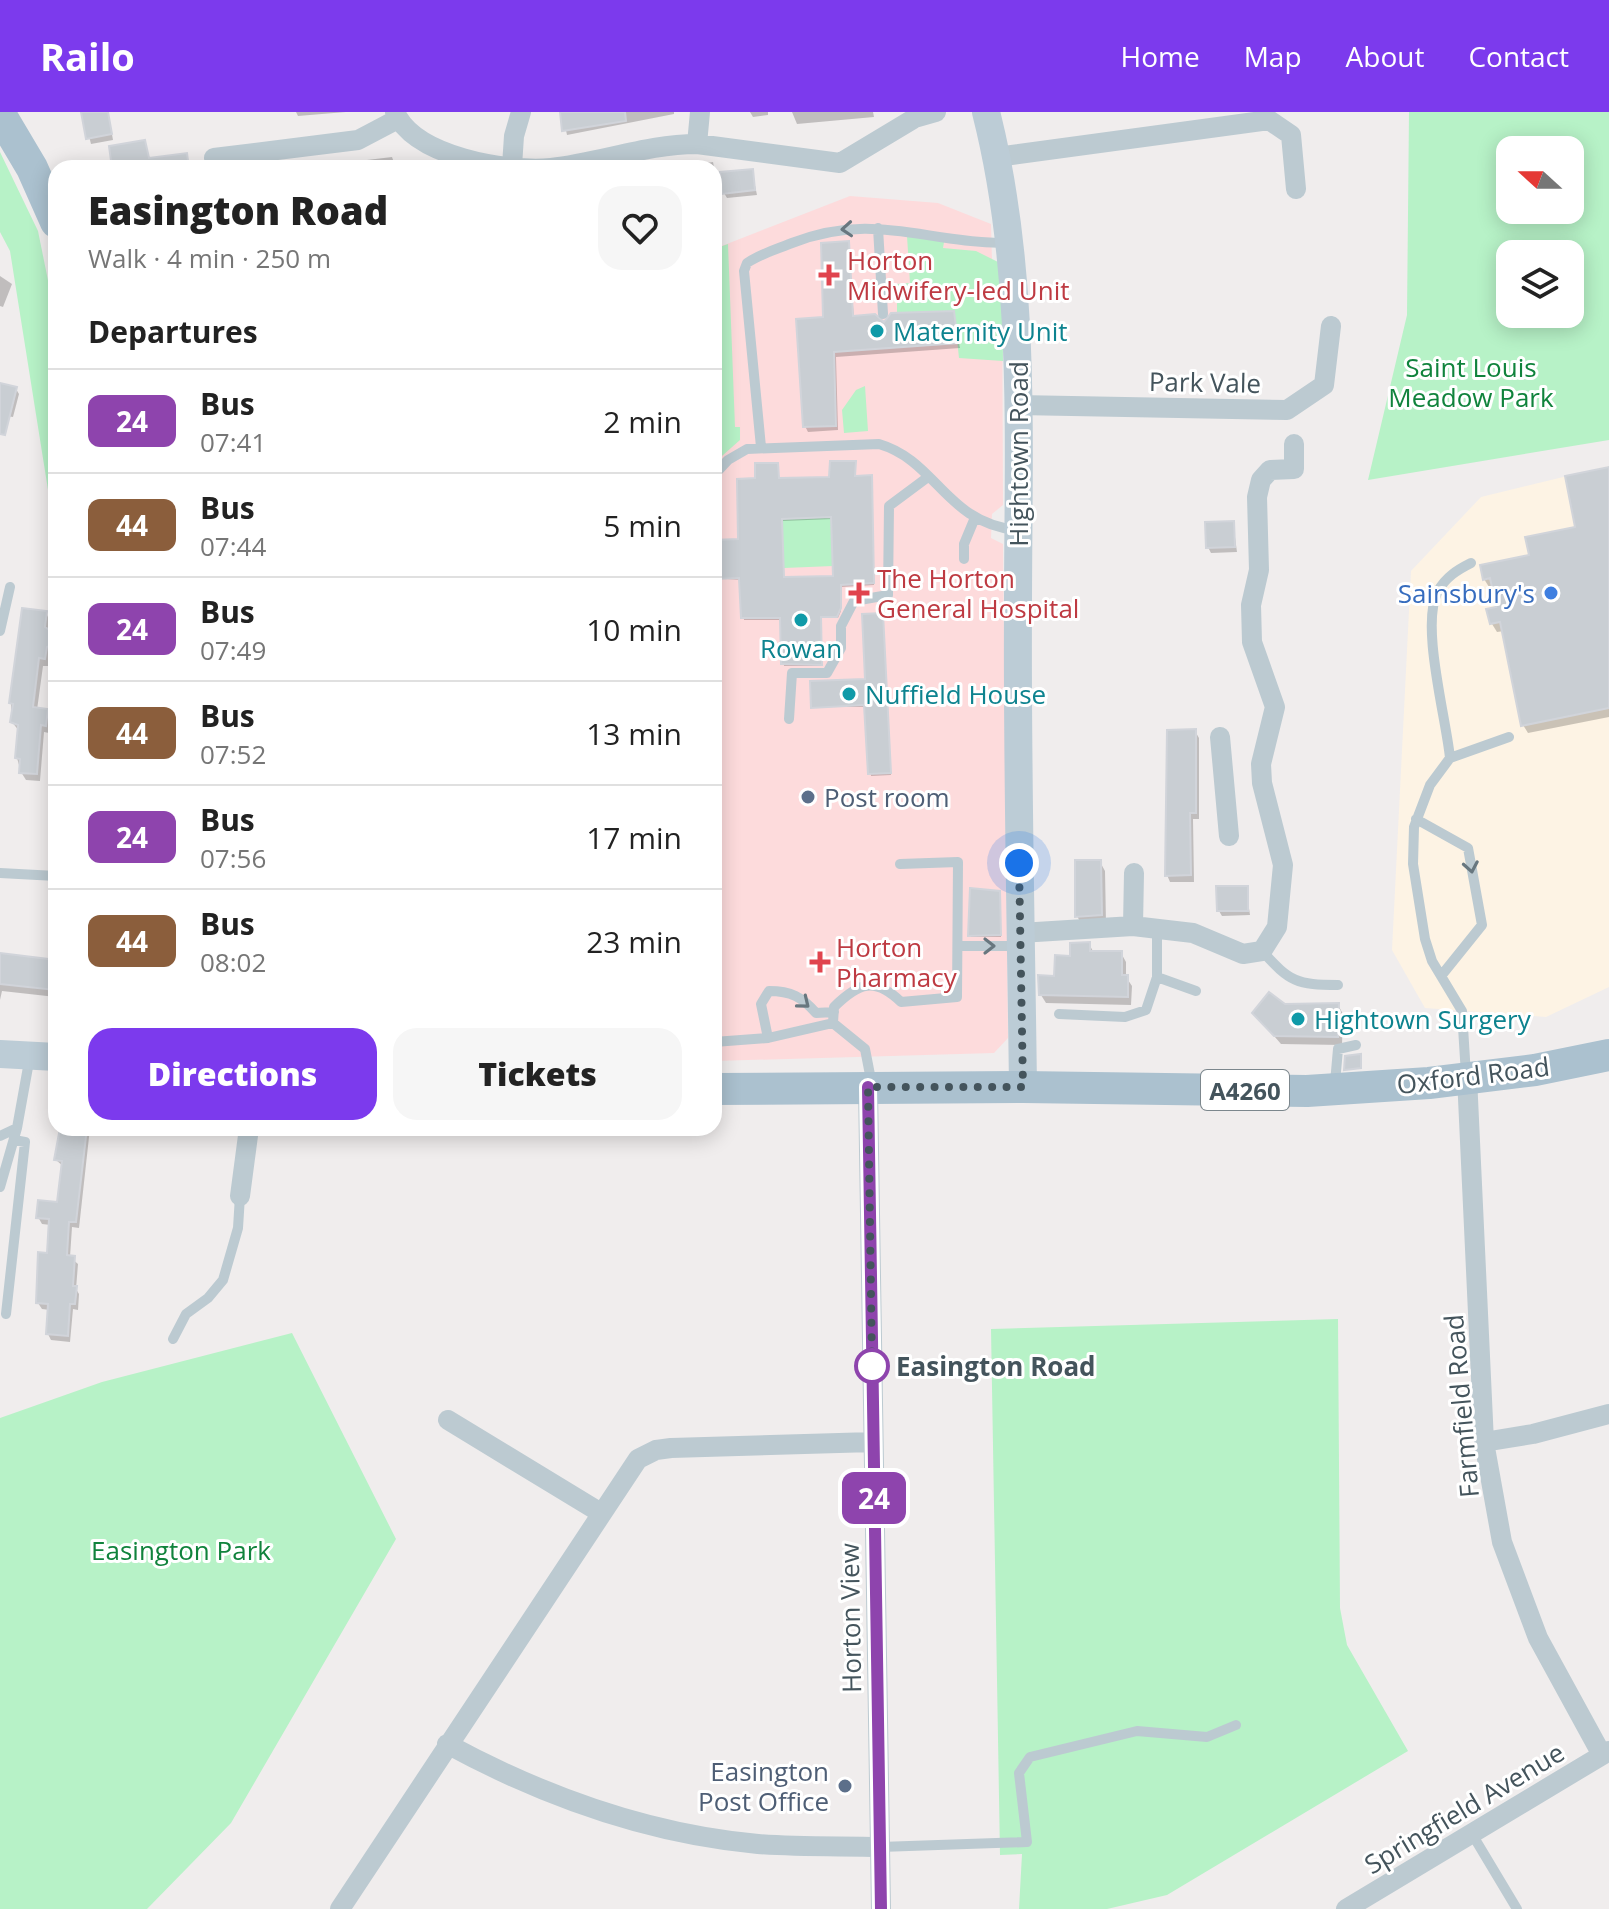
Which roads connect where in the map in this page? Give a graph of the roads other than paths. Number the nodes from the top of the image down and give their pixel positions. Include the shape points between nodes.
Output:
1 (521, 112) edge
2 (700, 112) edge
3 (936, 112) edge
4 (986, 112) edge
5 (0, 114) edge
6 (397, 115) edge
7 (1268, 116) edge
8 (697, 144) junction
9 (997, 157) junction
10 (214, 158) dead end
11 (486, 160) edge
12 (512, 160) edge
13 (592, 160) edge
14 (1296, 189) dead end
15 (48, 204) edge
16 (878, 228) junction
17 (1007, 243) junction
18 (883, 314) dead end
19 (1331, 326) dead end
20 (1018, 405) junction
21 (1294, 444) dead end
22 (761, 447) junction
23 (722, 466) edge
24 (928, 477) junction
25 (974, 520) junction
26 (1018, 531) junction
27 (964, 559) dead end
28 (1471, 563) dead end
29 (10, 587) dead end
30 (0, 631) edge
31 (789, 719) dead end
32 (1220, 737) dead end
33 (1509, 737) dead end
34 (1450, 758) junction
35 (1262, 783) junction
36 (1224, 786) junction
37 (1416, 819) junction
38 (1229, 836) dead end
39 (900, 864) dead end
40 (0, 873) edge
41 (1134, 873) dead end
42 (48, 876) edge
43 (1133, 926) junction
44 (1157, 928) junction
45 (1020, 940) junction
46 (959, 946) junction
47 (1262, 951) junction
48 (1441, 976) junction
49 (1157, 977) junction
50 (1338, 985) dead end
51 (1196, 991) dead end
52 (1059, 1014) dead end
53 (833, 1017) junction
54 (768, 1038) junction
55 (722, 1041) edge
56 (1356, 1045) dead end
57 (0, 1054) edge
58 (1609, 1055) edge
59 (43, 1056) edge
60 (1467, 1077) junction
61 (870, 1087) junction
62 (1023, 1087) junction
63 (722, 1089) edge
64 (1335, 1089) junction
65 (17, 1128) junction
66 (0, 1136) edge
67 (248, 1136) edge
68 (14, 1140) junction
69 (0, 1187) edge
70 (240, 1196) joint
71 (6, 1314) dead end
72 (173, 1339) dead end
73 (1609, 1414) edge
74 (448, 1420) dead end
75 (873, 1442) junction
76 (1484, 1442) junction
77 (601, 1513) junction
78 (1236, 1725) dead end
79 (447, 1744) junction
80 (1606, 1753) edge
81 (1472, 1834) junction
82 (880, 1847) junction
83 (340, 1909) edge
84 (881, 1909) edge
85 (1346, 1909) edge
86 (1517, 1909) edge

1 - 12 street
2 - 8 street
3 - 8 street via 915,118 840,163
4 - 9 street, Hightown Road
5 - 15 main road
6 - 10 street via 348,142
6 - 11 street via 414,138
7 - 9 street
7 - 14 street via 1291,135
8 - 13 street
9 - 17 street, Hightown Road
16 - 17 lane via 970,243
16 - 18 lane
16 -> 22 lane via 825,231 755,257 744,271
17 - 20 street, Hightown Road via 1015,300
19 - 20 street, Park Vale via 1324,385 1287,410
20 - 26 street, Hightown Road
21 - 35 street via 1294,469 1270,470 1261,480 1257,520 1259,570 1251,605 1252,642 1275,707 1261,764
22 - 23 lane via 747,449
22 - 24 lane via 879,444 899,450
24 - 25 lane
24 - 31 lane via 889,506 888,595 854,601 841,626 841,648 827,673 792,673
25 - 26 lane
25 - 27 lane
26 - 45 street, Hightown Road
28 - 34 lane via 1453,572 1437,593 1430,627
29 - 30 lane
32 - 36 street
33 - 34 lane
34 - 37 lane via 1430,785
35 - 36 street
35 - 47 street via 1283,865 1277,927
36 - 38 street
37 - 48 lane via 1415,891 1425,939
37 -> 48 lane via 1468,848 1482,925
39 - 46 lane via 958,862
40 - 42 lane
41 - 43 street
43 - 44 street
43 - 45 street
44 - 47 street via 1193,933 1243,954
44 - 49 lane
46 -> 45 lane
45 - 62 street, Hightown Road
46 - 53 lane via 957,997 901,1002 886,988 866,985 849,992
47 - 50 lane via 1285,976 1303,985
48 - 60 lane via 1462,1011
49 - 51 lane
49 - 52 lane via 1146,1010 1125,1017
53 - 54 lane
54 -> 53 lane via 761,1004 769,991 789,991 816,1013
53 - 61 lane via 865,1049
54 - 55 lane
56 - 64 lane via 1338,1049
57 - 59 street
58 - 60 main road, Oxford Road / A4260
59 - 65 lane
60 - 64 main road, Oxford Road / A4260
60 - 76 street, Farmfield Road
61 - 62 main road, Oxford Road / A4260
61 - 63 main road, Oxford Road / A4260
61 - 75 street, Horton View
62 - 64 main road, Oxford Road / A4260
65 - 66 lane
65 - 68 lane
67 - 70 street
68 - 69 lane
68 - 71 lane via 25,1142
70 - 72 lane via 238,1228 223,1280 186,1314
73 - 76 street
74 - 77 street
75 - 77 street via 656,1450 638,1459
75 - 82 street, Horton View
76 - 80 street, Farmfield Road via 1502,1542 1533,1624
77 - 79 street
78 - 82 lane via 1207,1737 1137,1731 1030,1757 1019,1773 1027,1842
79 - 82 street via 511,1776 643,1825 755,1843
79 - 83 street
80 - 81 street, Springfield Avenue
81 - 85 street, Springfield Avenue
81 - 86 lane
82 - 84 street, Horton View

